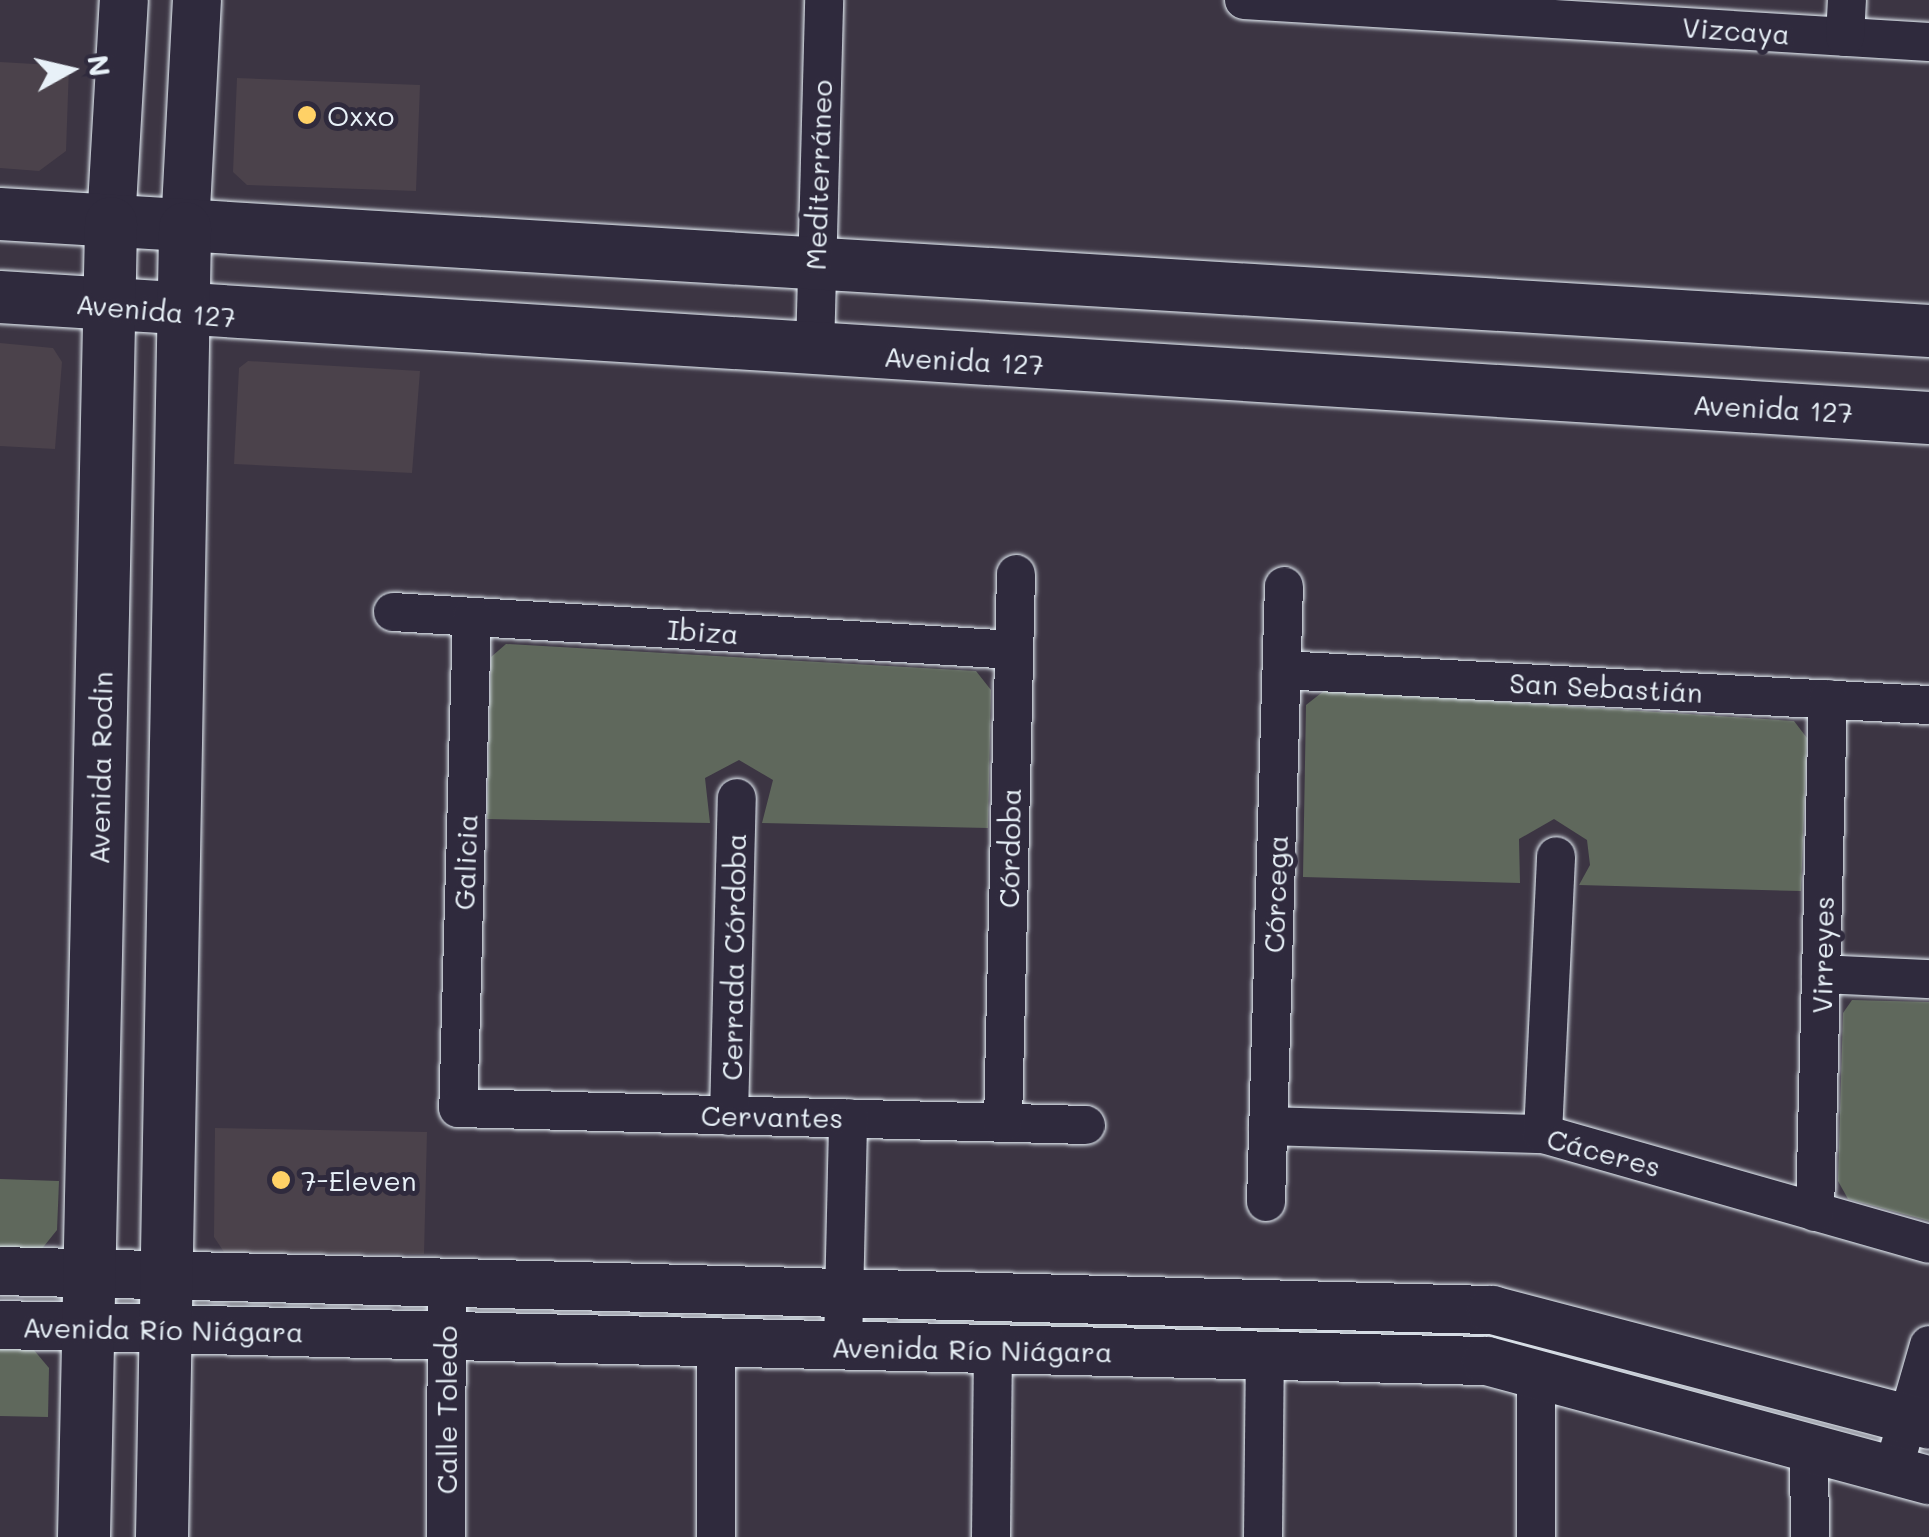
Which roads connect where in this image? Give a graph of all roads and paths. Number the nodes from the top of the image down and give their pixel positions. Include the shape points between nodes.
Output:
1 (124, 0) edge
2 (196, 0) edge
3 (824, 0) edge
4 (1244, 0) edge
5 (1298, 2) edge
6 (1572, 10) edge
7 (1846, 18) edge
8 (1929, 42) edge
9 (0, 214) edge
10 (111, 222) junction
11 (185, 228) junction
12 (813, 266) junction
13 (0, 297) edge
14 (110, 306) junction
15 (187, 314) junction
16 (1929, 331) edge
17 (815, 351) junction
18 (1929, 418) edge
19 (1016, 574) dead end
20 (1284, 586) dead end
21 (393, 612) dead end
22 (472, 616) junction
23 (1014, 650) junction
24 (1282, 670) junction
25 (1828, 700) junction
26 (1929, 705) edge
27 (737, 798) dead end
28 (1556, 856) dead end
29 (1821, 974) junction
30 (1929, 979) edge
31 (458, 1108) joint
32 (729, 1116) junction
33 (848, 1118) junction
34 (1002, 1122) junction
35 (1086, 1124) dead end
36 (1268, 1126) junction
37 (1543, 1134) junction
38 (1266, 1202) dead end
39 (1816, 1212) junction
40 (1929, 1244) edge
41 (0, 1272) edge
42 (89, 1274) junction
43 (166, 1276) junction
44 (447, 1283) junction
45 (845, 1293) junction
46 (0, 1324) edge
47 (88, 1327) junction
48 (165, 1329) junction
49 (446, 1336) junction
50 (716, 1342) junction
51 (1929, 1345) edge
52 (844, 1346) junction
53 (993, 1349) junction
54 (1265, 1356) junction
55 (1536, 1374) junction
56 (1918, 1422) edge
57 (1809, 1448) junction
58 (1911, 1475) edge
59 (84, 1537) edge
60 (162, 1537) edge
61 (446, 1537) edge
62 (716, 1537) edge
63 (991, 1537) edge
64 (1264, 1537) edge
65 (1536, 1537) edge
66 (1810, 1537) edge

1 - 10 street, Avenida Rodin
2 - 11 street
3 - 12 street, Mediterráneo
4 - 5 street, Vizcaya
5 - 6 street, Vizcaya
6 - 7 street, Vizcaya
7 - 8 street, Vizcaya
9 - 10 main road
10 - 11 main road
10 - 14 main road, Avenida Rodin
11 - 12 main road
11 - 15 main road
12 - 16 main road
12 - 17 street, Mediterráneo
13 - 14 main road, Avenida 127
14 - 15 main road, Avenida 127
14 - 42 main road, Avenida Rodin
15 - 17 main road, Avenida 127
15 - 43 main road
17 - 18 main road, Avenida 127
19 - 23 street, Córdoba
20 - 24 street, Córcega
21 - 22 street, Ibiza
22 - 23 street, Ibiza
22 - 31 street, Galicia
23 - 34 street, Córdoba
24 - 25 street, San Sebastián
24 - 36 street, Córcega
25 - 26 street, San Sebastián
25 - 29 street, Virreyes
27 - 32 street, Cerrada Córdoba
28 - 37 street
29 - 30 street
29 - 39 street, Virreyes
31 - 32 street, Cervantes
32 - 33 street, Cervantes
33 - 34 street, Cervantes
33 - 45 street
34 - 35 street, Cervantes
36 - 37 street, Cáceres
36 - 38 street, Córcega
37 - 39 street, Cáceres
39 - 40 street, Cáceres
41 - 42 street, Avenida Río Niágara
42 - 43 street, Avenida Río Niágara
42 - 47 main road, Avenida Rodin
43 - 44 street, Avenida Río Niágara
43 - 48 main road
44 - 45 street, Avenida Río Niágara
44 - 49 street, Calle Toledo
45 - 52 street
45 - 56 street, Avenida Río Niágara via 1492,1310
46 - 47 street, Avenida Río Niágara
47 - 48 street, Avenida Río Niágara
47 - 59 main road, Avenida Rodin
48 - 49 street, Avenida Río Niágara
48 - 60 main road
49 - 50 street, Avenida Río Niágara
49 - 61 street, Calle Toledo
50 - 52 street, Avenida Río Niágara
50 - 62 street
51 - 56 street
52 - 53 street, Avenida Río Niágara
53 - 54 street, Avenida Río Niágara
53 - 63 street
54 - 55 street, Avenida Río Niágara via 1487,1361
54 - 64 street
55 - 57 street, Avenida Río Niágara
55 - 65 street
56 - 58 street
57 - 58 street, Avenida Río Niágara
57 - 66 street

